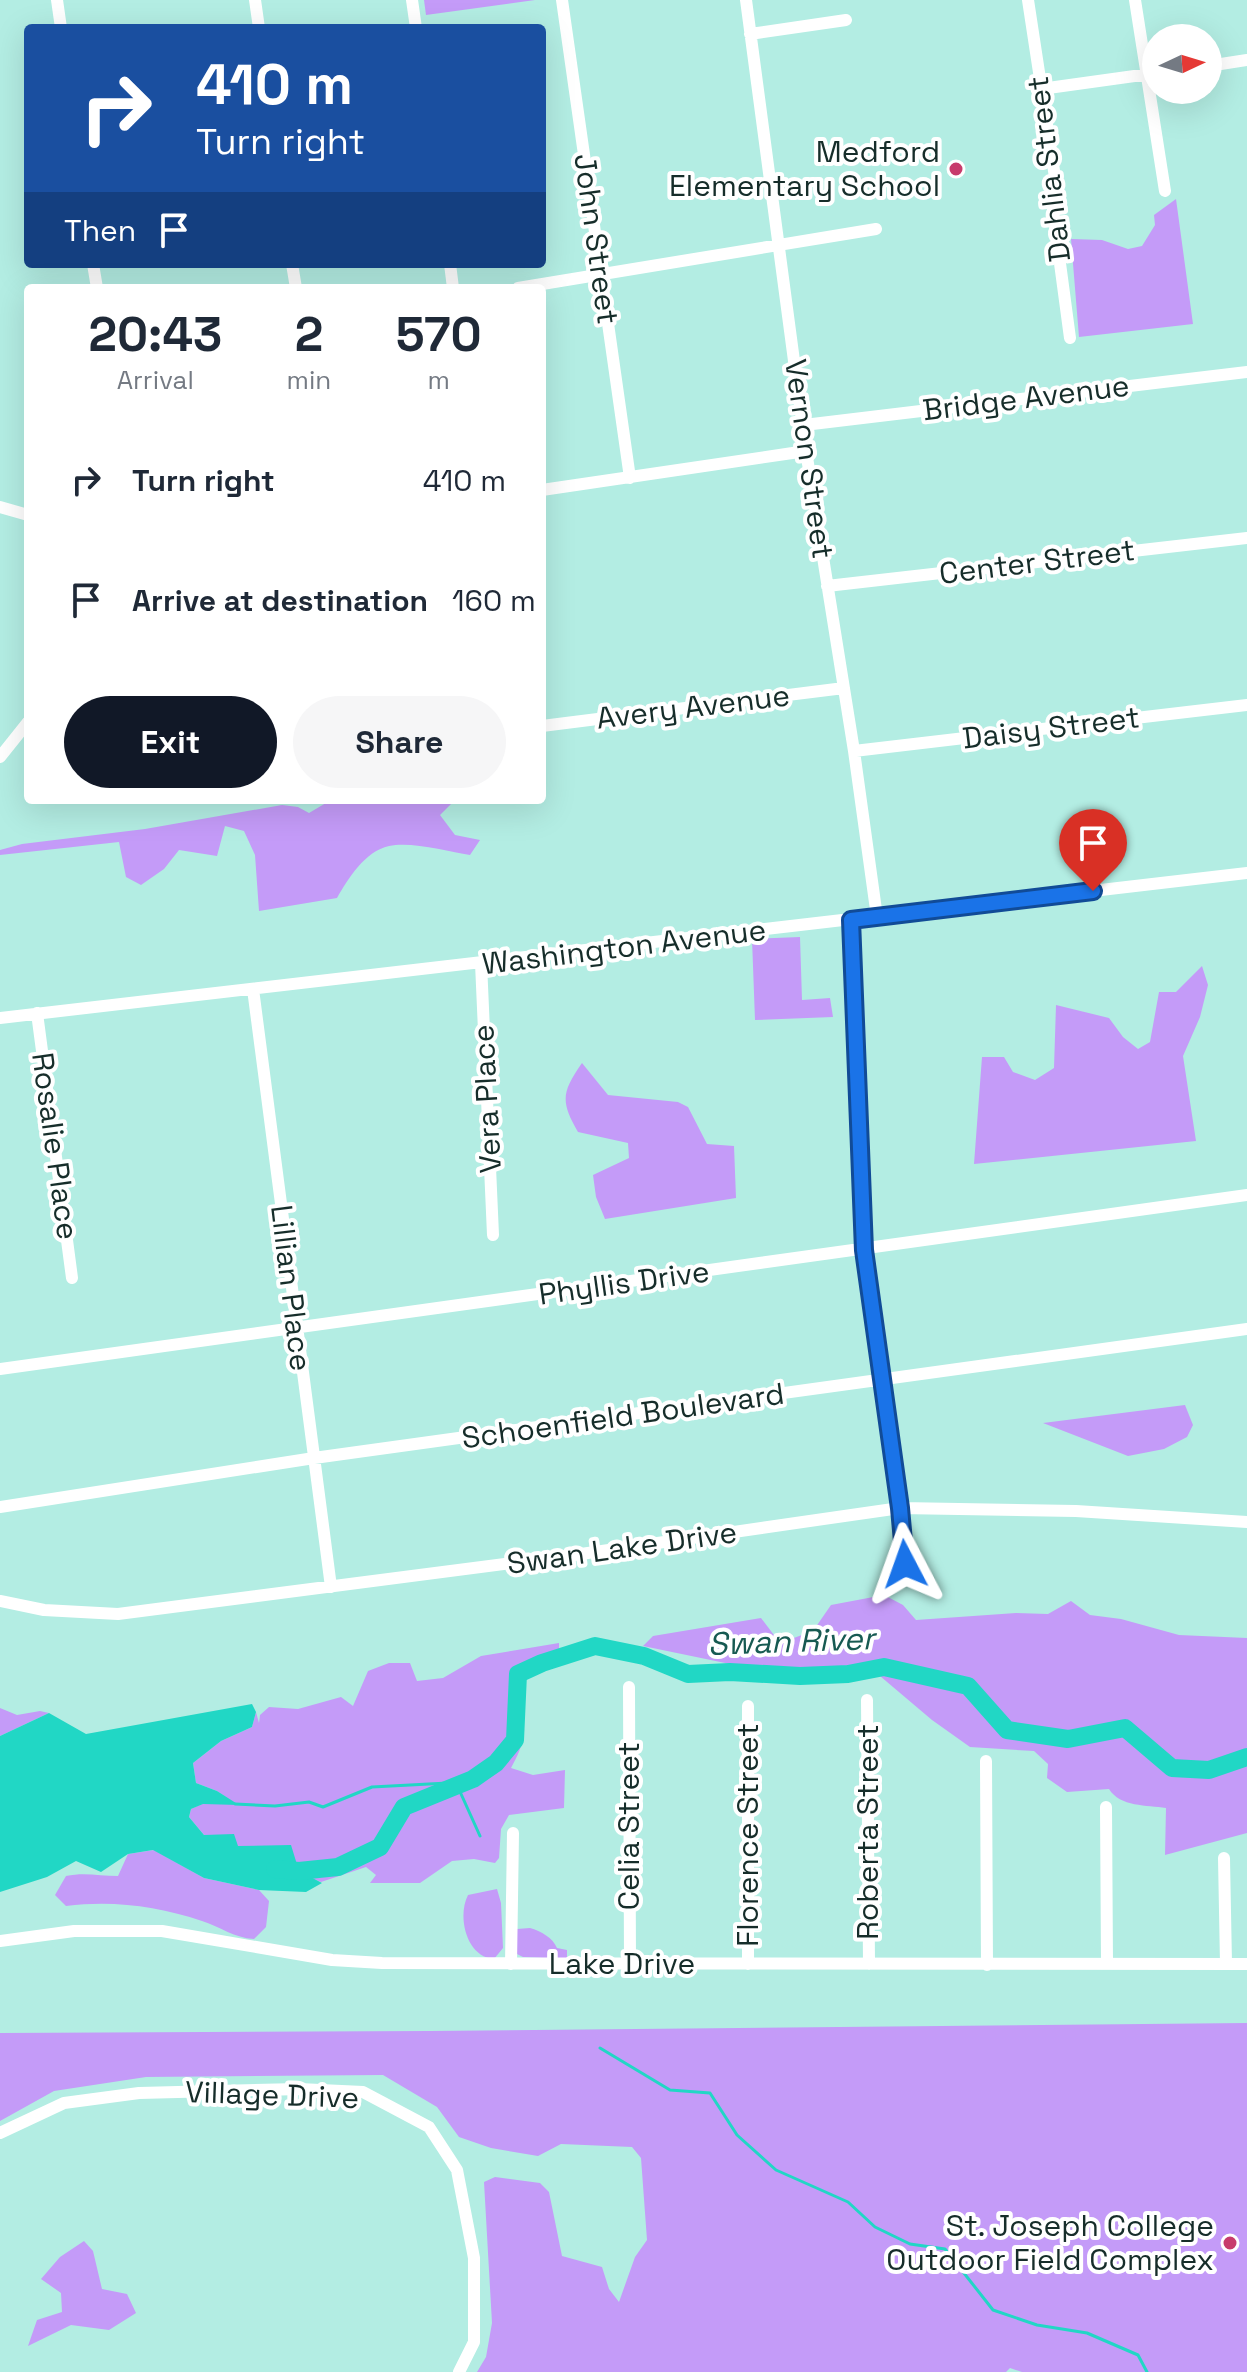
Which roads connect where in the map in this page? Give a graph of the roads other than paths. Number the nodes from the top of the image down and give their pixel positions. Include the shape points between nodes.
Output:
1 (57, 0) edge
2 (255, 0) edge
3 (412, 0) edge
4 (562, 0) edge
5 (746, 0) edge
6 (1028, 0) edge
7 (1135, 0) edge
8 (846, 20) dead end
9 (60, 24) edge
10 (258, 24) edge
11 (415, 24) edge
12 (1142, 30) edge
13 (750, 34) junction
14 (1247, 60) edge
15 (1222, 64) edge
16 (1142, 75) edge
17 (1041, 89) junction
18 (1155, 104) edge
19 (1165, 191) dead end
20 (876, 229) dead end
21 (779, 247) junction
22 (600, 276) junction
23 (545, 284) edge
24 (1070, 338) dead end
25 (1247, 372) edge
26 (804, 425) junction
27 (806, 451) junction
28 (630, 478) junction
29 (546, 489) edge
30 (0, 507) edge
31 (24, 514) edge
32 (1247, 538) edge
33 (827, 586) junction
34 (844, 688) junction
35 (1247, 705) edge
36 (546, 725) edge
37 (24, 727) edge
38 (854, 751) junction
39 (0, 757) edge
40 (1247, 873) edge
41 (877, 917) junction
42 (851, 920) junction
43 (481, 963) junction
44 (253, 989) junction
45 (37, 1013) junction
46 (0, 1018) edge
47 (1247, 1195) edge
48 (493, 1235) dead end
49 (864, 1250) junction
50 (72, 1278) dead end
51 (295, 1328) junction
52 (1247, 1329) edge
53 (0, 1369) edge
54 (882, 1381) junction
55 (314, 1458) junction
56 (0, 1507) edge
57 (900, 1508) junction
58 (1247, 1522) edge
59 (905, 1564) dead end
60 (331, 1587) junction
61 (0, 1601) edge
62 (629, 1687) dead end
63 (867, 1700) dead end
64 (748, 1706) dead end
65 (986, 1761) dead end
66 (1106, 1807) dead end
67 (513, 1833) dead end
68 (1224, 1858) dead end
69 (0, 1941) edge
70 (1107, 1963) junction
71 (511, 1964) junction
72 (630, 1964) junction
73 (748, 1964) junction
74 (869, 1964) junction
75 (1226, 1964) junction
76 (1247, 1964) edge
77 (987, 1965) junction
78 (0, 2133) edge
79 (459, 2372) edge

1 - 9 street
2 - 10 street
3 - 11 street
4 - 22 street, John Street
5 - 13 street, Vernon Street
6 - 17 street, Dahlia Street
7 - 12 street
8 - 13 street
13 - 21 street, Vernon Street
14 - 15 street
16 - 17 street
17 - 24 street, Dahlia Street via 1058,197 1053,211
18 - 19 street
20 - 21 street
21 - 22 street
21 - 26 street, Vernon Street
22 - 23 street
22 - 28 street, John Street
25 - 26 street, Bridge Avenue
26 - 27 street, Vernon Street
27 - 28 street
27 - 33 street, Vernon Street
28 - 29 street
30 - 31 street
32 - 33 street, Center Street
33 - 34 street, Vernon Street
34 - 36 street, Avery Avenue
34 - 38 street, Vernon Street
35 - 38 street, Daisy Street
37 - 39 street
38 - 41 street, Vernon Street
40 - 41 street, Washington Avenue
41 - 42 street, Washington Avenue
42 - 43 street, Washington Avenue
42 - 49 street
43 - 44 street, Washington Avenue
43 - 48 street, Vera Place
44 - 45 street, Washington Avenue
44 - 51 street, Lillian Place
45 - 46 street, Washington Avenue
45 - 50 street, Rosalie Place
47 - 49 street, Phyllis Drive
49 - 51 street, Phyllis Drive
49 - 54 street
51 - 53 street, Phyllis Drive
51 - 55 street, Lillian Place
52 - 54 street, Schoenfield Boulevard
54 - 55 street, Schoenfield Boulevard
54 - 57 street
55 - 56 street, Schoenfield Boulevard
55 - 60 street, Lillian Place
57 - 58 street, Swan Lake Drive via 1076,1511
57 - 59 street
57 - 60 street, Swan Lake Drive
60 - 61 street, Swan Lake Drive via 118,1614 44,1610
62 - 72 street, Celia Street
63 - 74 street, Roberta Street
64 - 73 street, Florence Street
65 - 77 street
66 - 70 street
67 - 71 street
68 - 75 street
69 - 71 street, Lake Drive via 74,1931 162,1931 332,1960
70 - 75 street, Lake Drive
70 - 77 street, Lake Drive
71 - 72 street, Lake Drive
72 - 73 street, Lake Drive
73 - 74 street, Lake Drive
74 - 77 street, Lake Drive
75 - 76 street, Lake Drive
78 - 79 street, Village Drive via 64,2103 139,2093 363,2092 429,2127 457,2170 474,2258 474,2342

